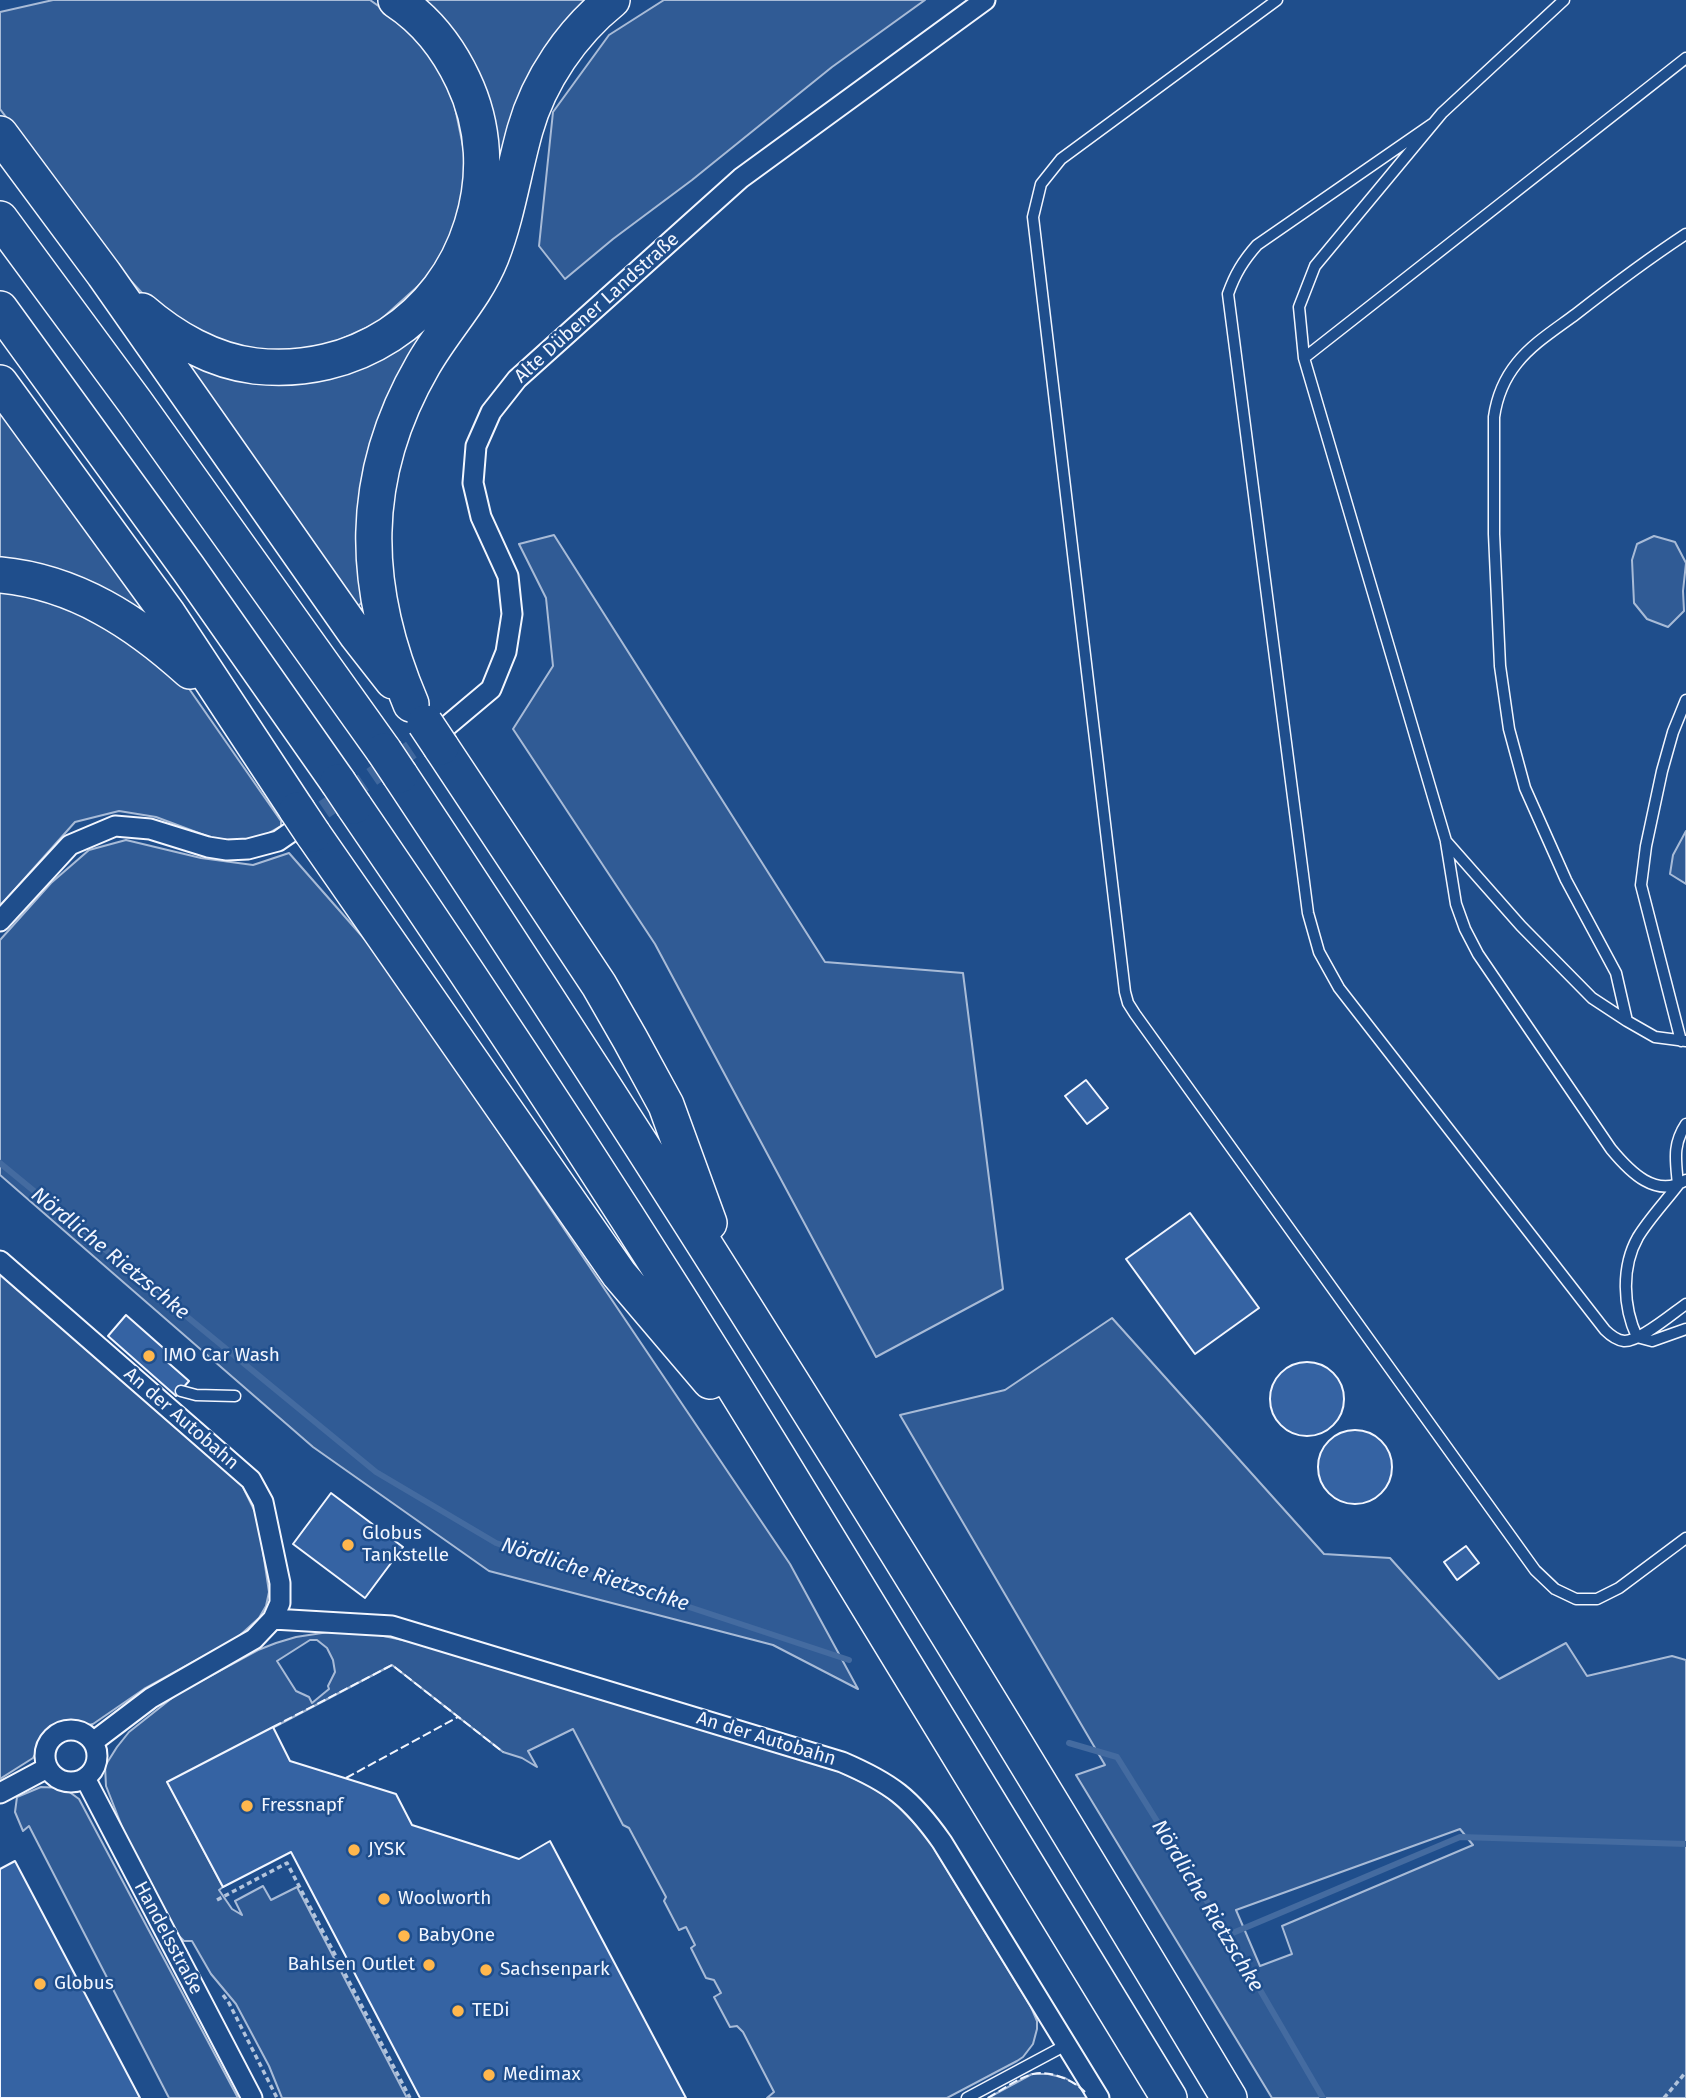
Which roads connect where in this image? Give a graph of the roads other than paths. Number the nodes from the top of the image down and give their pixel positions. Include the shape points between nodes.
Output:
1 (396, 0) edge
2 (612, 0) edge
3 (985, 0) edge
4 (1277, 0) edge
5 (1564, 0) edge
6 (1686, 58) edge
7 (1432, 124) junction
8 (0, 134) edge
9 (0, 219) edge
10 (1686, 234) edge
11 (104, 274) junction
12 (0, 309) edge
13 (1304, 358) junction
14 (0, 383) edge
15 (0, 575) edge
16 (1686, 700) edge
17 (232, 713) junction
18 (431, 725) junction
19 (301, 825) junction
20 (1446, 841) junction
21 (0, 921) edge
22 (1627, 1021) junction
23 (1684, 1041) edge
24 (1686, 1124) edge
25 (1682, 1182) edge
26 (0, 1261) edge
27 (730, 1282) junction
28 (1686, 1304) edge
29 (1686, 1329) edge
30 (1637, 1337) junction
31 (181, 1391) dead end
32 (235, 1396) dead end
33 (776, 1453) junction
34 (1686, 1538) edge
35 (272, 1619) junction
36 (93, 1742) junction
37 (47, 1768) junction
38 (85, 1778) junction
39 (0, 1793) edge
40 (1066, 2045) junction
41 (252, 2098) edge
42 (967, 2098) edge
43 (1099, 2098) edge
44 (1169, 2098) edge
45 (1229, 2098) edge

1 - 11 highway via 437,37 456,64 479,123 482,154 478,206 467,242 448,278 419,312 385,340 326,363 255,366 222,358 165,331
2 - 18 highway via 575,37 542,88 526,128 503,225 489,261 405,395 388,439 376,489 373,555 395,667
3 - 18 street, Alte Dübener Landstraße via 741,178 517,379 491,412 477,446 473,484 481,517 508,576 512,614 506,652 491,689
4 - 34 lane via 1061,159 1041,184 1033,217 1125,992 1135,1014 1535,1570 1555,1589 1576,1599 1597,1599
5 - 7 lane
6 - 13 lane
7 - 13 lane via 1315,266 1299,307
7 - 30 lane via 1257,245 1243,260 1228,294 1308,913 1319,952 1339,988 1605,1331 1616,1339
8 - 11 highway
9 - 27 highway via 392,763
10 - 22 lane via 1518,361 1504,382 1494,417 1499,652 1509,729 1525,788 1566,880 1616,973
11 - 18 highway via 357,635
12 - 33 highway via 346,794 488,1004
13 - 20 lane
14 - 17 highway via 168,614
15 - 17 highway via 52,586 130,621
16 - 23 lane via 1662,771 1641,885
17 - 19 highway
18 - 27 highway via 599,985 666,1105
19 - 21 street via 278,841 226,850 150,829 115,826 70,845
19 - 33 highway via 619,1273
20 - 22 lane via 1592,998
20 - 25 lane via 1457,904 1478,954 1611,1149 1640,1179 1658,1187
22 - 23 lane via 1655,1037
24 - 25 lane via 1675,1153
25 - 30 lane via 1638,1238 1628,1263 1626,1302
26 - 35 street, An der Autobahn via 251,1480 263,1502 280,1583 280,1603
27 - 45 highway
28 - 30 lane
29 - 30 lane via 1652,1341
31 - 32 lane
33 - 44 highway
35 - 36 street via 254,1639 151,1698
35 - 40 street, An der Autobahn via 392,1626 873,1775 901,1794 942,1842
36 - 37 street via 78,1731 55,1735 45,1751
36 - 38 street via 95,1766
37 - 38 street via 65,1782
37 - 39 street
38 - 41 street, Handelsstraße
40 - 42 lane
40 - 43 street, An der Autobahn

